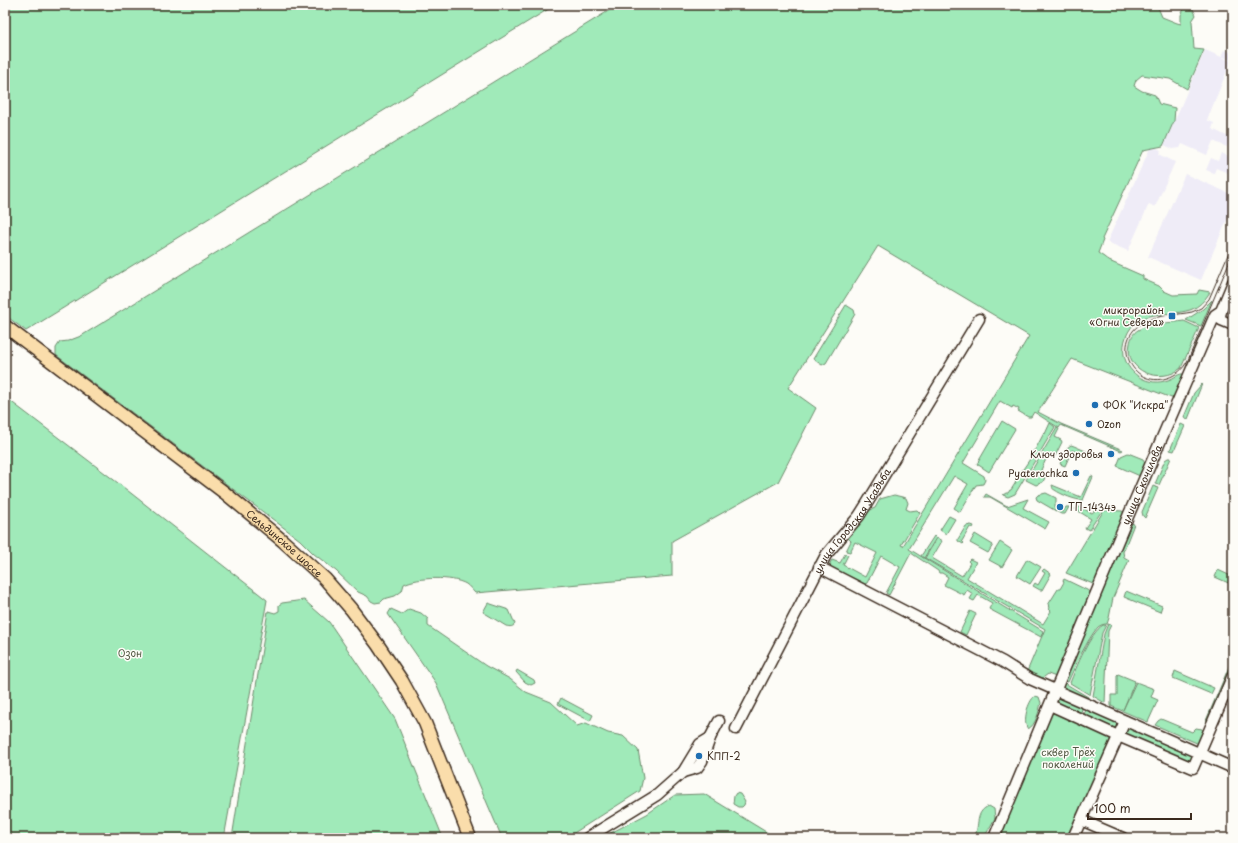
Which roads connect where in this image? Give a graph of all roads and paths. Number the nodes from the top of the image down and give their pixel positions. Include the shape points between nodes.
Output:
1 (1233, 282) edge
2 (1221, 316) junction
3 (979, 319) dead end
4 (1233, 325) edge
5 (5, 326) edge
6 (819, 567) junction
7 (1233, 675) edge
8 (1056, 690) junction
9 (1050, 705) junction
10 (1125, 721) junction
11 (719, 722) dead end
12 (736, 729) dead end
13 (1118, 736) junction
14 (1199, 753) junction
15 (1233, 768) edge
16 (1081, 820) junction
17 (470, 838) edge
18 (587, 838) edge
19 (994, 838) edge
20 (1073, 838) edge
21 (1123, 838) edge

1 - 2 street, улица Скочилова
2 - 4 street
2 - 8 street, улица Скочилова via 1215,315
3 - 6 street, улица Городская Усадьба via 859,516
5 - 17 main road, Сельдинское шоссе via 225,493 325,579 351,609 402,681 425,723
6 - 8 street via 1003,662 1030,679
6 - 12 street, улица Городская Усадьба
7 - 14 street
8 - 9 street, улица Скочилова
8 - 10 street
9 - 13 street
9 - 19 street, улица Скочилова
10 - 13 street
10 - 14 street
11 - 18 street via 702,761 696,768 683,772 657,795
13 - 14 street via 1193,768
13 - 16 street
14 - 15 street
16 - 20 street
16 - 21 street

